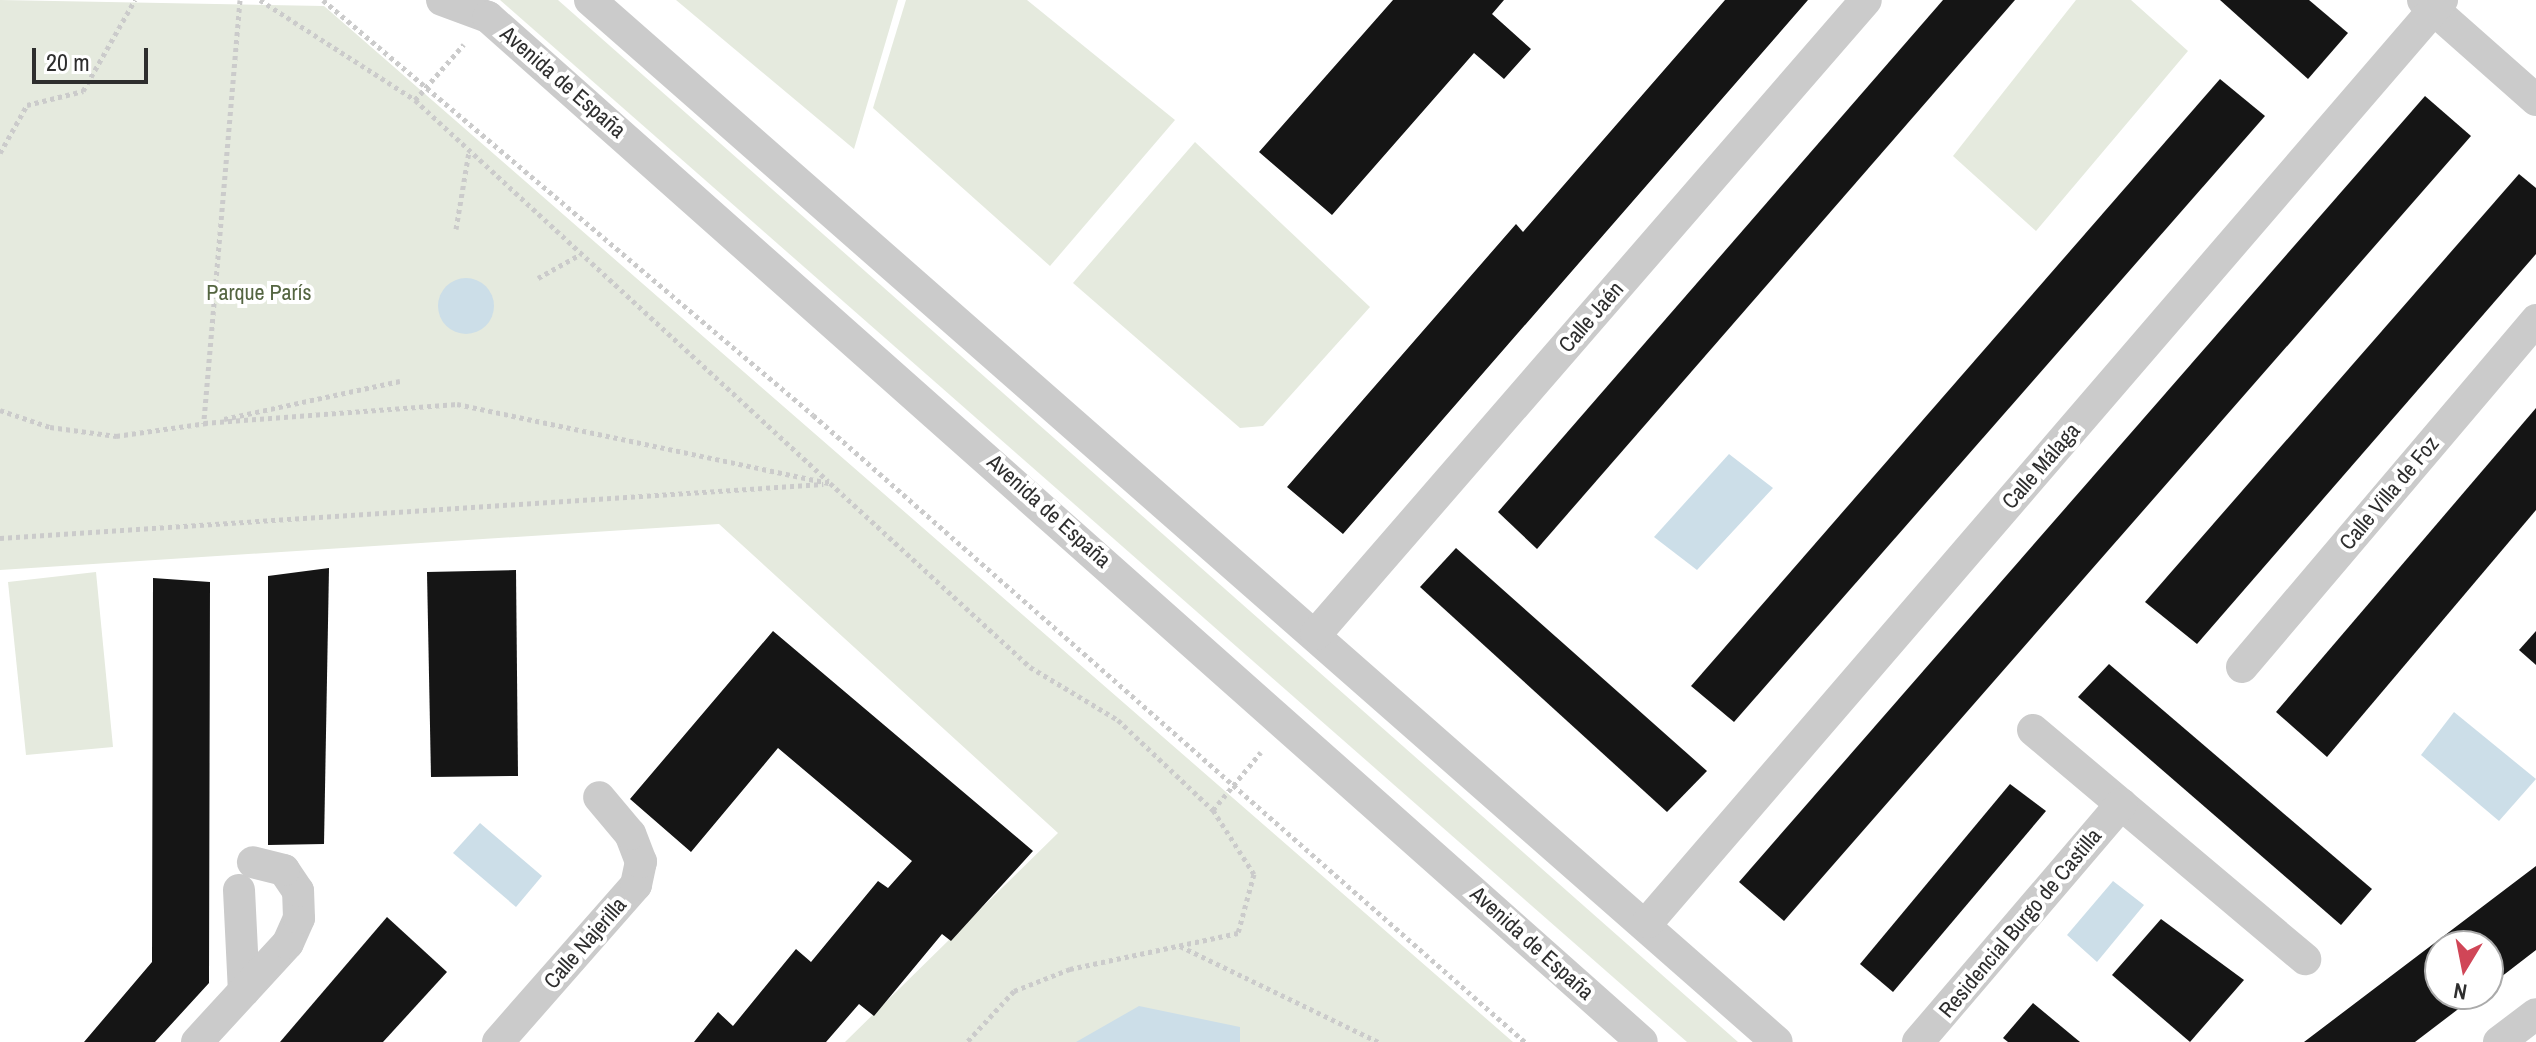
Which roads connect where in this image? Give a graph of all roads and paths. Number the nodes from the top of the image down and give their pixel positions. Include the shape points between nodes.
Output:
1 (135, 0) edge
2 (240, 0) edge
3 (260, 0) edge
4 (323, 0) edge
5 (442, 0) edge
6 (590, 0) edge
7 (1866, 0) edge
8 (2433, 3) edge
9 (488, 17) junction
10 (426, 87) junction
11 (415, 100) junction
12 (2536, 100) edge
13 (469, 150) junction
14 (0, 153) edge
15 (456, 229) dead end
16 (581, 254) junction
17 (538, 278) dead end
18 (2536, 320) edge
19 (400, 381) dead end
20 (0, 410) edge
21 (204, 423) junction
22 (830, 483) junction
23 (1, 536) edge
24 (1316, 634) junction
25 (2242, 667) dead end
26 (2033, 730) dead end
27 (599, 797) dead end
28 (2121, 804) junction
29 (1648, 922) junction
30 (1179, 945) junction
31 (2305, 959) dead end
32 (244, 991) junction
33 (2536, 1014) edge
34 (197, 1042) edge
35 (498, 1042) edge
36 (967, 1042) edge
37 (1379, 1042) edge
38 (1525, 1042) edge
39 (1642, 1042) edge
40 (1777, 1042) edge
41 (1918, 1042) edge
42 (2499, 1042) edge

1 - 14 path via 83,91 27,105
2 - 21 path
3 - 11 path
4 - 10 path
5 - 9 street, Avenida de España
6 - 24 street
7 - 24 street, Calle Jaén
8 - 12 street
8 - 29 street, Calle Málaga
9 - 10 path
9 - 39 street, Avenida de España
10 - 11 path
10 - 38 path via 813,415
11 - 13 path
13 - 15 path
13 - 16 path
16 - 17 path
16 - 22 path
18 - 25 street, Calle Villa de Foz
19 - 21 path
20 - 21 path via 50,427 116,436
21 - 22 path via 457,404
22 - 23 path
22 - 30 path via 1030,667 1118,720 1213,810 1254,874 1238,933
24 - 29 street
26 - 28 street
27 - 35 street, Calle Najerilla via 630,834 641,862 636,885
28 - 31 street
28 - 41 street, Residencial Burgo de Castilla
29 - 40 street
30 - 36 path via 1070,969 1014,991
30 - 37 path
32 - 32 street via 288,943 299,918 298,891 284,870 246,876
32 - 34 street
33 - 42 street

